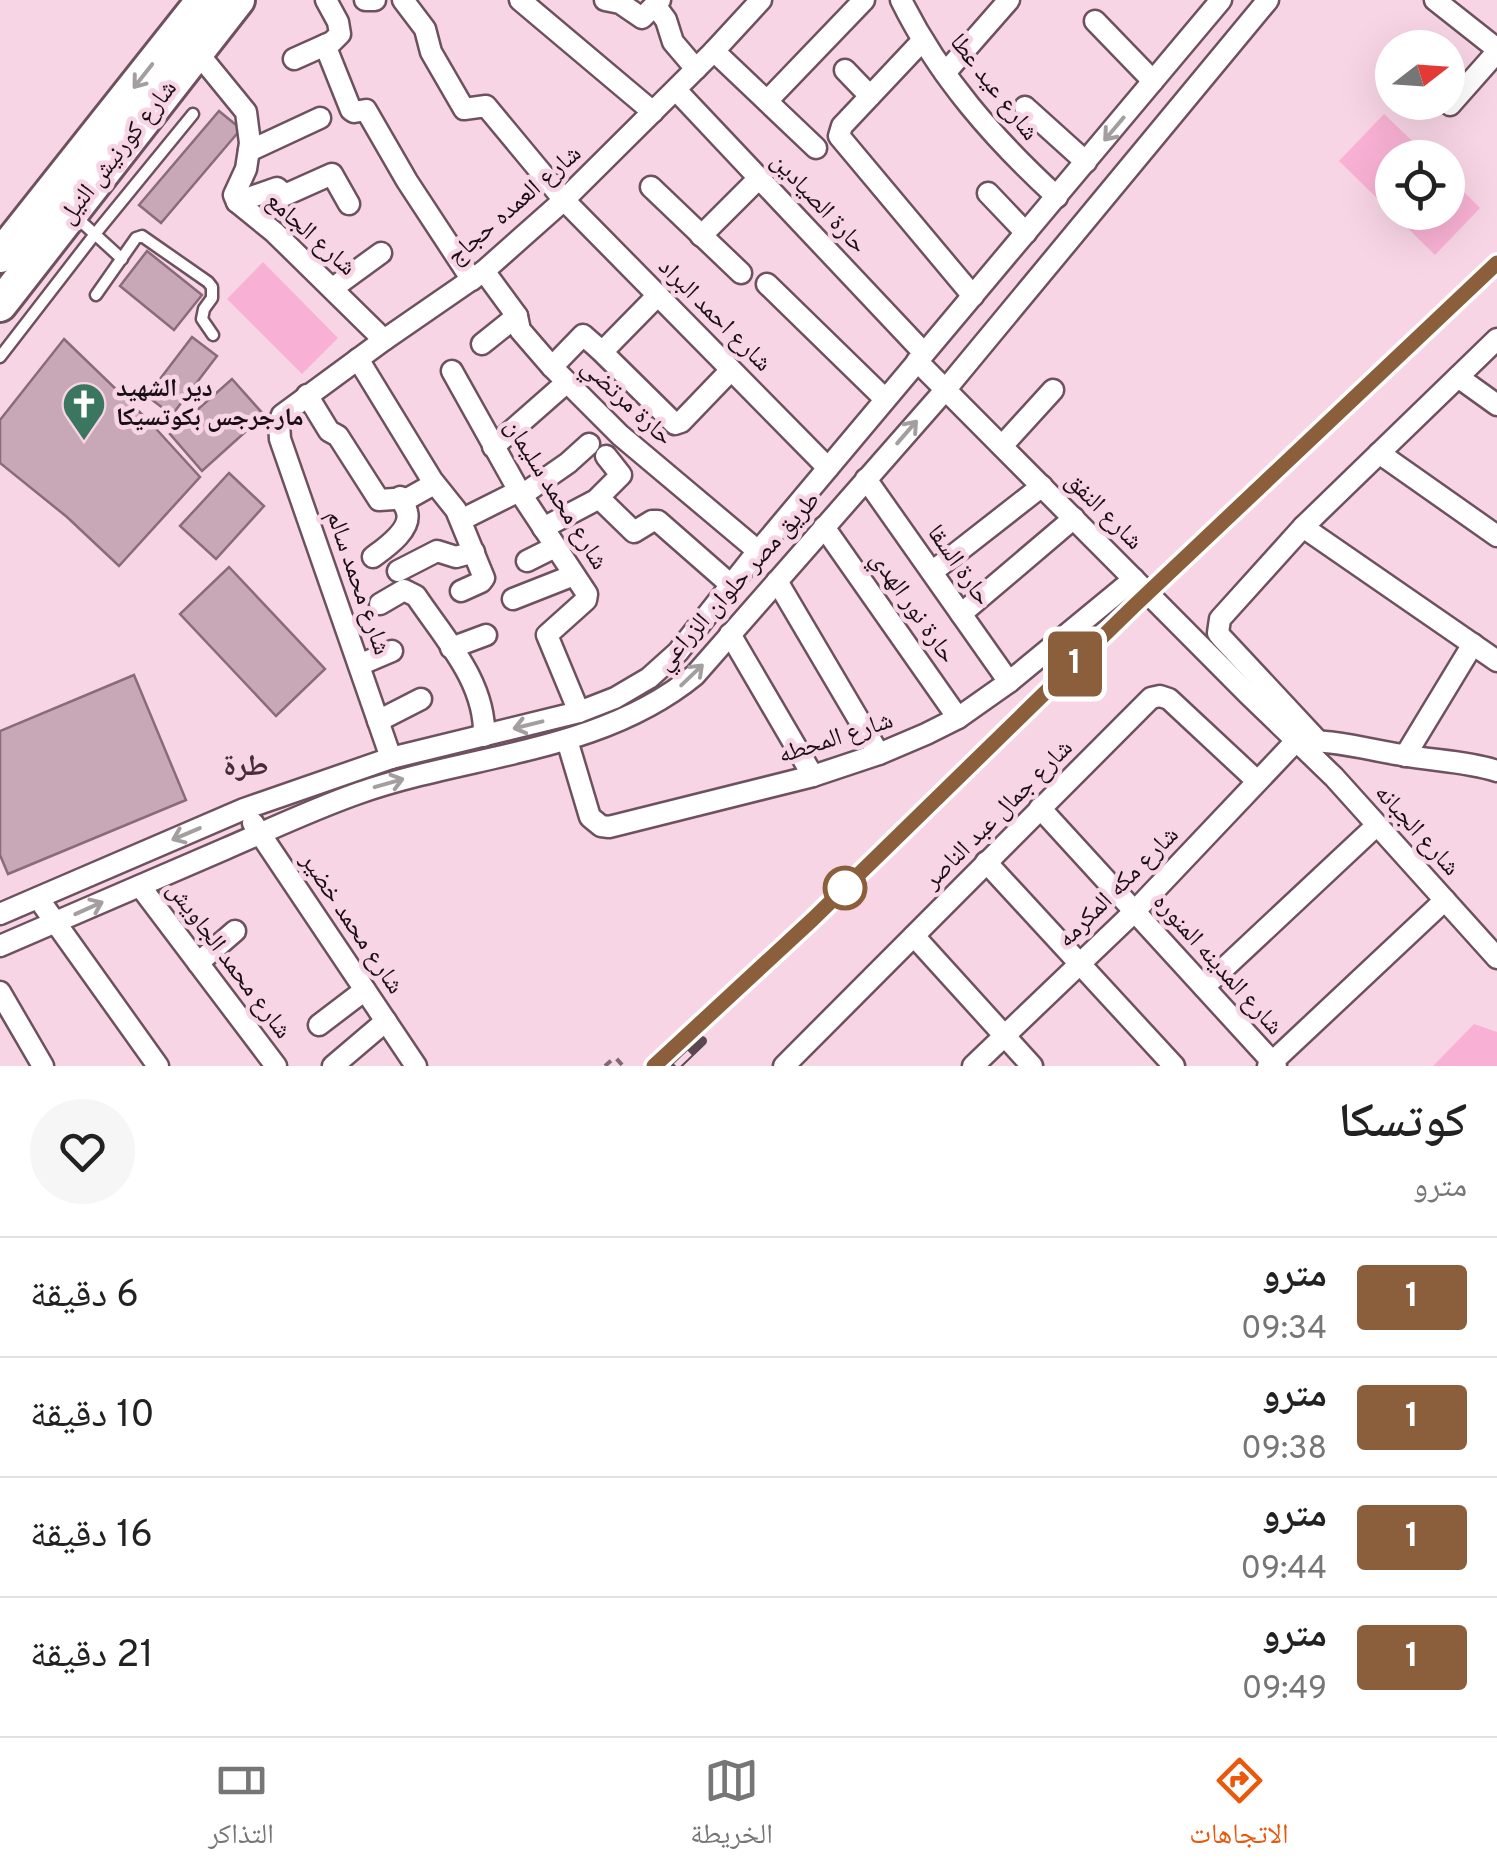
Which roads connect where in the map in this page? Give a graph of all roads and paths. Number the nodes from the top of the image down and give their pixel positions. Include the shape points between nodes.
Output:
1 (204, 0) edge
2 (238, 0) edge
3 (326, 0) edge
4 (364, 0) edge
5 (375, 0) edge
6 (403, 0) edge
7 (520, 0) edge
8 (605, 0) edge
9 (761, 0) edge
10 (864, 0) edge
11 (901, 0) edge
12 (1220, 0) edge
13 (1268, 0) edge
14 (1435, 0) edge
15 (1005, 1) edge
16 (658, 3) edge
17 (1095, 21) dead end
18 (923, 40) junction
19 (325, 45) junction
20 (1497, 50) edge
21 (714, 51) junction
22 (197, 52) junction
23 (294, 60) dead end
24 (696, 70) junction
25 (844, 70) dead end
26 (945, 73) junction
27 (1153, 81) junction
28 (1465, 87) edge
29 (676, 90) junction
30 (870, 96) junction
31 (767, 101) junction
32 (1025, 107) dead end
33 (653, 112) junction
34 (193, 114) dead end
35 (320, 118) dead end
36 (816, 148) dead end
37 (249, 151) junction
38 (1086, 162) junction
39 (759, 178) junction
40 (652, 188) dead end
41 (988, 193) dead end
42 (1057, 197) junction
43 (564, 200) junction
44 (237, 202) junction
45 (349, 204) dead end
46 (83, 223) junction
47 (1026, 234) junction
48 (701, 236) junction
49 (381, 253) dead end
50 (0, 256) edge
51 (122, 259) junction
52 (741, 274) dead end
53 (478, 276) junction
54 (767, 284) dead end
55 (333, 288) junction
56 (96, 295) dead end
57 (658, 296) junction
58 (973, 296) junction
59 (10, 313) edge
60 (517, 316) junction
61 (214, 334) dead end
62 (1497, 338) edge
63 (384, 340) junction
64 (482, 344) dead end
65 (600, 349) junction
66 (0, 356) edge
67 (921, 357) junction
68 (358, 359) junction
69 (732, 370) junction
70 (452, 372) dead end
71 (559, 374) junction
72 (1458, 377) junction
73 (946, 389) junction
74 (1052, 390) dead end
75 (307, 395) junction
76 (885, 399) junction
77 (1497, 405) edge
78 (279, 422) joint
79 (1002, 446) junction
80 (493, 447) junction
81 (1380, 453) junction
82 (828, 468) junction
83 (866, 479) junction
84 (434, 484) junction
85 (1042, 486) junction
86 (520, 493) junction
87 (400, 497) junction
88 (598, 498) junction
89 (1074, 518) junction
90 (461, 520) junction
91 (824, 527) junction
92 (1304, 527) junction
93 (543, 528) junction
94 (1497, 536) edge
95 (555, 547) junction
96 (758, 551) junction
97 (474, 552) junction
98 (373, 557) dead end
99 (528, 562) dead end
100 (398, 571) dead end
101 (932, 572) junction
102 (574, 574) junction
103 (1134, 579) junction
104 (776, 581) junction
105 (731, 585) junction
106 (461, 591) dead end
107 (513, 600) dead end
108 (380, 604) dead end
109 (961, 614) junction
110 (730, 634) junction
111 (486, 635) dead end
112 (1473, 644) junction
113 (452, 648) junction
114 (392, 651) dead end
115 (1497, 661) edge
116 (359, 665) junction
117 (1009, 682) junction
118 (422, 700) dead end
119 (578, 712) junction
120 (958, 718) junction
121 (378, 721) junction
122 (484, 736) junction
123 (567, 740) junction
124 (1296, 740) junction
125 (1318, 741) junction
126 (879, 754) junction
127 (1404, 756) junction
128 (391, 758) junction
129 (1497, 771) edge
130 (813, 776) junction
131 (1257, 781) junction
132 (1040, 808) junction
133 (244, 809) junction
134 (1377, 825) junction
135 (260, 834) junction
136 (986, 862) junction
137 (140, 886) junction
138 (38, 898) junction
139 (1444, 900) junction
140 (1134, 912) junction
141 (0, 914) edge
142 (55, 922) junction
143 (236, 932) dead end
144 (914, 936) junction
145 (0, 946) edge
146 (1497, 958) edge
147 (198, 964) junction
148 (1080, 964) junction
149 (1204, 987) junction
150 (366, 990) junction
151 (0, 992) edge
152 (386, 1021) junction
153 (319, 1025) dead end
154 (1005, 1036) junction
155 (1272, 1065) edge
156 (43, 1066) edge
157 (158, 1066) edge
158 (276, 1066) edge
159 (333, 1066) edge
160 (416, 1066) edge
161 (605, 1066) edge
162 (624, 1066) edge
163 (784, 1066) edge
164 (973, 1066) edge
165 (1032, 1066) edge
166 (1174, 1066) edge

1 -> 50 highway, شارع كورنيش النيل
2 - 22 highway, شارع كورنيش النيل
3 - 19 street via 340,28 337,39
4 - 5 street
6 - 43 street, شارع احمد البراد via 426,29 430,52 464,109 472,118 486,106
7 - 33 street
8 - 16 street via 638,17
9 - 21 street, شارع العمده حجاج
10 - 31 street
11 - 18 street, شارع عيد عطا
12 - 27 street, طريق مصر حلوان الزراعي
13 - 73 street, طريق مصر حلوان الزراعي
14 - 20 street
15 - 26 street
16 - 24 street via 673,42
17 - 27 street
18 - 26 street, شارع عيد عطا
18 - 30 street
19 - 23 street
19 - 53 street, حارة مرتضي via 350,110 367,112 406,180
20 - 28 street
21 - 24 street, شارع العمده حجاج
21 - 31 street
22 - 37 street, شارع الجامع via 246,112
22 - 46 highway, شارع كورنيش النيل
24 - 29 street, شارع العمده حجاج
25 - 30 street
26 - 42 street, شارع عيد عطا
27 -> 38 street, طريق مصر حلوان الزراعي
29 - 33 street, شارع العمده حجاج
29 - 39 street, حارة الصيادين
30 - 58 street via 839,136
31 - 36 street
32 - 38 street
33 - 43 street, شارع العمده حجاج
34 - 46 lane
35 - 37 street
37 - 44 street, شارع الجامع
38 - 42 street, طريق مصر حلوان الزراعي
39 - 48 street
39 - 67 street, حارة الصيادين
40 - 48 street
41 - 47 street
42 - 47 street, طريق مصر حلوان الزراعي
43 - 53 street, شارع العمده حجاج
43 - 57 street, شارع احمد البراد
44 - 45 street via 277,188 285,195 332,174
44 - 55 street, شارع الجامع
46 - 51 lane
46 - 59 highway, شارع كورنيش النيل
47 - 58 street, طريق مصر حلوان الزراعي
48 - 52 street
49 - 55 street
51 - 56 lane
51 - 61 lane via 142,236 208,282 212,298 202,319
53 - 60 street, حارة مرتضي
53 - 63 street, شارع العمده حجاج
54 - 76 street
55 - 63 street, شارع الجامع
57 - 65 street
57 - 69 street, شارع احمد البراد
58 - 67 street, طريق مصر حلوان الزراعي
59 - 66 lane
60 - 64 street
60 - 71 street, حارة مرتضي via 520,330
62 - 72 street
63 - 68 street, شارع العمده حجاج
65 - 69 street via 674,424
65 - 71 street via 583,335
67 - 73 street, شارع النفق
67 - 76 street, طريق مصر حلوان الزراعي
68 - 75 street, شارع العمده حجاج
68 - 84 street
69 - 82 street, شارع احمد البراد via 782,406
70 - 80 street, شارع محمد سليمان
71 - 80 street
71 - 96 street, حارة مرتضي via 620,435
72 - 77 street
72 - 81 street
73 - 79 street, شارع النفق
83 -> 73 street, طريق مصر حلوان الزراعي
74 - 79 street
75 - 78 street, شارع العمده حجاج
75 - 87 street via 377,498
76 - 82 street, طريق مصر حلوان الزراعي
78 - 116 street, شارع محمد سالم
79 - 85 street, شارع النفق
80 - 86 street, شارع محمد سليمان
81 - 92 street
81 - 94 street
82 - 96 street, طريق مصر حلوان الزراعي
83 - 91 street, طريق مصر حلوان الزراعي
83 - 101 street, حارة السقا
84 - 87 street
84 - 90 street
85 - 89 street, شارع النفق
85 - 101 street
86 - 88 street via 597,450 621,474
86 - 90 street
86 - 93 street, شارع محمد سليمان
87 - 98 street via 406,523
88 - 93 street
88 - 105 street via 634,532 658,520
89 - 103 street, شارع النفق
89 - 109 street
90 - 97 street
91 - 104 street, طريق مصر حلوان الزراعي
91 - 120 street, حارة نور الهدي
92 - 112 street
92 - 125 street via 1220,619 1218,632
93 - 95 street, شارع محمد سليمان
95 - 99 street
95 - 102 street, شارع محمد سليمان
96 - 105 street, طريق مصر حلوان الزراعي
97 - 100 street via 437,552
97 - 106 street via 484,578
101 - 109 street, حارة السقا
102 - 107 street
102 - 119 street, شارع محمد سليمان via 587,598 546,635
103 - 117 street, شارع المحطه
103 - 124 street, شارع النفق
104 - 110 street, طريق مصر حلوان الزراعي
104 - 126 street
105 - 119 street, طريق مصر حلوان الزراعي via 678,652 648,678
108 - 113 street via 410,591
109 - 117 street, حارة السقا
123 -> 110 street, طريق مصر حلوان الزراعي via 671,694
110 - 130 street
111 - 113 street
112 - 115 street
112 - 127 street
113 - 122 street via 479,697
114 - 116 street
116 - 121 street, شارع محمد سالم
117 - 120 street, شارع المحطه
118 - 121 street
119 -> 122 street, طريق مصر حلوان الزراعي
120 - 126 street, شارع المحطه
121 - 128 street, شارع محمد سالم
122 - 128 street, طريق مصر حلوان الزراعي
123 - 130 street, شارع المحطه via 590,817 601,826
135 -> 123 street, طريق مصر حلوان الزراعي via 372,788
124 - 125 street
124 - 131 street, شارع مكه المكرمه
124 - 134 street, شارع الجبانه
125 - 127 street
126 - 130 street, شارع المحطه
127 - 129 street
128 - 133 street, طريق مصر حلوان الزراعي
131 - 132 street, شارع جمال عبد الناصر via 1160,696 1144,704
131 - 140 street, شارع مكه المكرمه
132 - 136 street, شارع جمال عبد الناصر
132 - 140 street, شارع المدينه المنوره
133 - 135 street, شارع محمد خضير
133 -> 138 street, طريق مصر حلوان الزراعي
134 - 139 street, شارع الجبانه
134 - 149 street
135 - 137 street, طريق مصر حلوان الزراعي
135 - 150 street, شارع محمد خضير
136 - 144 street, شارع جمال عبد الناصر
136 - 148 street
142 -> 137 street, طريق مصر حلوان الزراعي
137 - 147 street, شارع محمد الجاويش
138 - 141 street, طريق مصر حلوان الزراعي
138 - 142 street
139 - 146 street, شارع الجبانه
139 - 155 street
140 - 148 street, شارع مكه المكرمه
140 - 149 street, شارع المدينه المنوره
142 - 145 street, طريق مصر حلوان الزراعي
142 - 157 street
143 - 147 street
144 - 154 street
144 - 163 street, شارع جمال عبد الناصر
147 - 158 street, شارع محمد الجاويش
148 - 154 street, شارع مكه المكرمه
148 - 166 street
149 - 155 street, شارع المدينه المنوره
150 - 152 street, شارع محمد خضير
150 - 153 street
151 - 156 street
152 - 159 street
152 - 160 street, شارع محمد خضير
154 - 164 street, شارع مكه المكرمه
154 - 165 street
161 - 162 path via 615,1057

